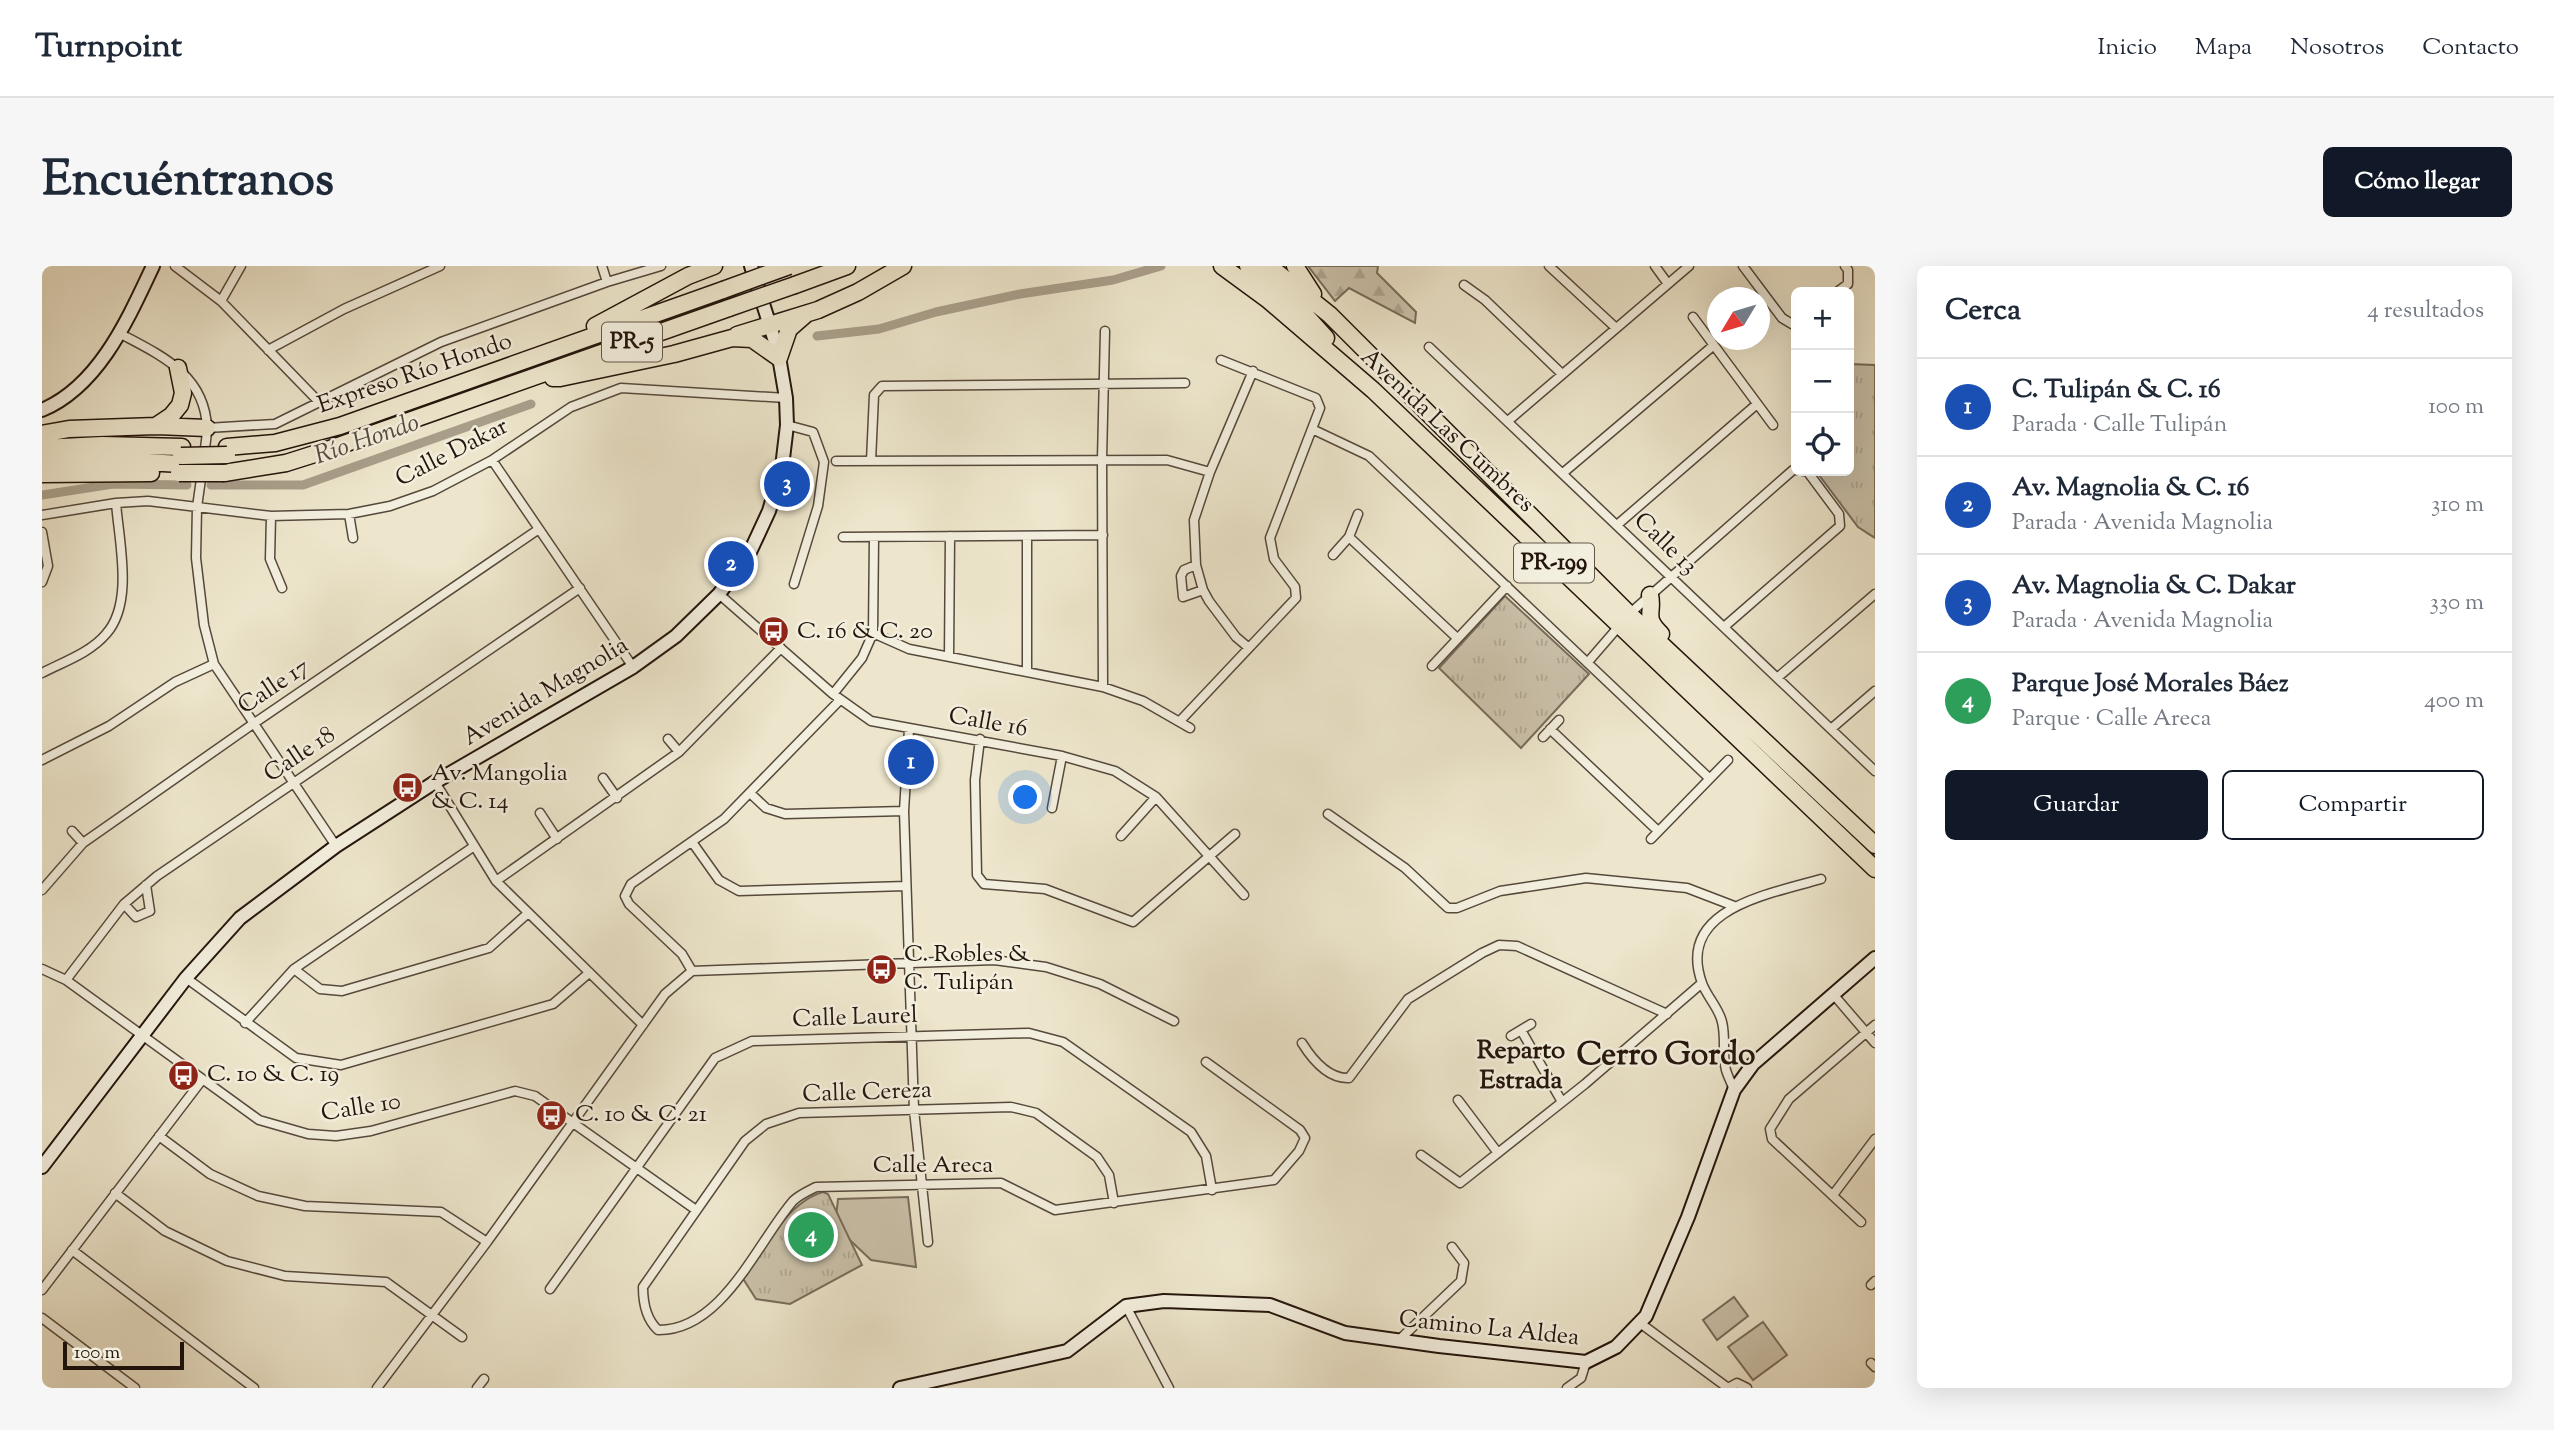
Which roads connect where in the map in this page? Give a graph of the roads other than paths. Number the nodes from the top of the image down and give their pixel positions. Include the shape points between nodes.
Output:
1 (153, 266) edge
2 (175, 266) edge
3 (241, 266) edge
4 (440, 266) edge
5 (602, 266) edge
6 (661, 266) edge
7 (714, 266) edge
8 (751, 266) edge
9 (790, 266) edge
10 (847, 266) edge
11 (903, 266) edge
12 (1223, 266) edge
13 (1248, 266) edge
14 (1269, 266) edge
15 (1295, 266) edge
16 (1549, 266) edge
17 (1655, 266) edge
18 (1689, 266) edge
19 (1744, 266) edge
20 (1845, 266) edge
21 (607, 282) junction
22 (1668, 284) junction
23 (1464, 285) dead end
24 (1845, 287) edge
25 (221, 301) junction
26 (805, 315) junction
27 (1330, 315) junction
28 (1693, 317) dead end
29 (1791, 323) edge
30 (770, 324) junction
31 (1616, 328) junction
32 (1105, 331) dead end
33 (119, 333) junction
34 (1707, 336) edge
35 (732, 338) junction
36 (571, 343) junction
37 (1429, 347) dead end
38 (268, 350) junction
39 (1708, 350) edge
40 (1718, 350) edge
41 (779, 358) junction
42 (1222, 360) dead end
43 (178, 368) junction
44 (1253, 371) junction
45 (1562, 374) junction
46 (536, 376) junction
47 (1185, 383) dead end
48 (1104, 384) junction
49 (1373, 390) junction
50 (786, 398) junction
51 (319, 402) junction
52 (1758, 404) junction
53 (42, 410) edge
54 (1508, 421) junction
55 (787, 425) junction
56 (1773, 425) dead end
57 (156, 426) junction
58 (207, 428) junction
59 (1312, 429) junction
60 (42, 434) edge
61 (42, 448) edge
62 (42, 455) edge
63 (1102, 459) junction
64 (181, 460) junction
65 (226, 460) junction
66 (492, 460) junction
67 (836, 461) dead end
68 (872, 461) junction
69 (42, 462) edge
70 (1210, 472) junction
71 (1791, 472) edge
72 (1563, 473) junction
73 (42, 474) edge
74 (1809, 476) edge
75 (116, 503) junction
76 (197, 507) junction
77 (349, 514) junction
78 (1358, 514) dead end
79 (42, 515) edge
80 (271, 516) junction
81 (1617, 525) junction
82 (539, 529) junction
83 (42, 532) edge
84 (1103, 535) junction
85 (950, 536) junction
86 (1027, 536) junction
87 (843, 537) dead end
88 (874, 537) junction
89 (1349, 537) junction
90 (353, 538) dead end
91 (1332, 555) dead end
92 (1196, 565) junction
93 (1670, 576) junction
94 (42, 582) edge
95 (794, 584) dead end
96 (1507, 586) junction
97 (282, 588) dead end
98 (580, 588) junction
99 (1203, 590) junction
100 (719, 594) junction
101 (1875, 594) edge
102 (1650, 595) junction
103 (1624, 620) junction
104 (1724, 627) junction
105 (873, 633) junction
106 (1457, 638) junction
107 (781, 648) junction
108 (1249, 648) junction
109 (949, 657) junction
110 (1588, 662) junction
111 (215, 664) junction
112 (1432, 666) dead end
113 (633, 667) junction
114 (1027, 672) junction
115 (42, 673) edge
116 (1777, 678) junction
117 (1103, 687) junction
118 (1875, 691) edge
119 (833, 694) junction
120 (1717, 696) junction
121 (840, 700) junction
122 (1559, 720) dead end
123 (1180, 721) junction
124 (253, 724) junction
125 (1190, 728) dead end
126 (909, 729) junction
127 (1550, 729) junction
128 (1831, 729) junction
129 (1543, 737) dead end
130 (668, 739) dead end
131 (980, 739) junction
132 (679, 752) junction
133 (1062, 756) junction
134 (42, 760) edge
135 (1728, 760) dead end
136 (1875, 771) edge
137 (603, 778) dead end
138 (1709, 778) junction
139 (435, 782) junction
140 (293, 783) junction
141 (750, 793) junction
142 (1156, 797) junction
143 (617, 798) junction
144 (1052, 808) dead end
145 (904, 811) junction
146 (540, 813) dead end
147 (1328, 814) dead end
148 (72, 831) dead end
149 (1658, 831) junction
150 (1235, 834) dead end
151 (1121, 836) dead end
152 (557, 839) junction
153 (1651, 839) dead end
154 (692, 842) junction
155 (83, 843) junction
156 (1875, 845) edge
157 (336, 846) junction
158 (473, 847) junction
159 (1210, 857) junction
160 (1875, 869) edge
161 (1821, 879) dead end
162 (496, 881) junction
163 (145, 885) junction
164 (906, 886) junction
165 (42, 890) edge
166 (1244, 895) dead end
167 (124, 904) junction
168 (1734, 906) junction
169 (527, 914) junction
170 (1875, 958) edge
171 (908, 962) junction
172 (42, 969) edge
173 (294, 969) junction
174 (692, 971) junction
175 (589, 973) junction
176 (186, 978) junction
177 (66, 980) junction
178 (1702, 983) junction
179 (1833, 994) junction
180 (1667, 1014) junction
181 (1174, 1021) dead end
182 (245, 1023) junction
183 (1531, 1024) dead end
184 (643, 1025) junction
185 (1875, 1025) edge
186 (1521, 1030) junction
187 (1866, 1032) junction
188 (143, 1035) junction
189 (911, 1036) junction
190 (1511, 1036) dead end
191 (1302, 1043) dead end
192 (1875, 1043) edge
193 (1206, 1062) dead end
194 (202, 1080) junction
195 (1734, 1090) junction
196 (1458, 1100) dead end
197 (1562, 1102) junction
198 (914, 1110) junction
199 (573, 1123) junction
200 (159, 1136) junction
201 (1875, 1139) edge
202 (1498, 1153) junction
203 (1421, 1155) dead end
204 (42, 1167) edge
205 (636, 1168) junction
206 (922, 1184) junction
207 (1212, 1190) junction
208 (115, 1193) junction
209 (1833, 1195) junction
210 (1114, 1203) junction
211 (696, 1210) junction
212 (1861, 1222) dead end
213 (487, 1242) junction
214 (928, 1242) dead end
215 (1452, 1247) dead end
216 (72, 1250) junction
217 (550, 1289) dead end
218 (42, 1290) edge
219 (1126, 1306) junction
220 (647, 1314) joint
221 (433, 1315) junction
222 (42, 1318) edge
223 (1640, 1322) junction
224 (462, 1337) dead end
225 (1398, 1341) junction
226 (1586, 1362) junction
227 (484, 1379) dead end
228 (135, 1388) edge
229 (254, 1388) edge
230 (377, 1388) edge
231 (477, 1388) edge
232 (900, 1388) edge
233 (1169, 1388) edge
234 (1567, 1388) edge
235 (1728, 1388) edge
236 (1748, 1388) edge

1 - 33 street
2 - 25 street
3 - 25 street
4 - 38 street
5 - 21 street
6 - 21 street
7 - 36 highway via 582,332
8 - 30 street, Avenida Magnolia
9 - 36 highway, Expreso Río Hondo / PR-5, bridge
10 - 46 highway, Expreso Río Hondo / PR-5, bridge
11 - 26 highway via 859,292
12 - 49 highway, Avenida Las Cumbres / PR-199
13 - 49 highway via 1299,308
14 - 27 highway, Avenida Las Cumbres / PR-199
15 - 27 highway
16 - 31 street
17 - 22 street
18 - 22 street
19 - 29 street via 1782,318
20 - 24 street
21 - 51 street via 441,342
22 - 31 street
23 - 45 street via 1485,299
25 - 38 street
26 - 30 highway
26 - 41 highway via 789,329
27 - 103 highway, Avenida Las Cumbres / PR-199
28 - 34 street
30 - 35 highway
30 - 41 street, Avenida Magnolia
31 - 45 street
32 - 48 street
33 - 43 street
33 - 53 street via 88,377
35 - 41 highway via 752,339
35 - 46 highway via 560,378
36 - 65 highway, Expreso Río Hondo / PR-5 via 340,426 257,446
37 - 54 street, Calle 13
38 - 51 street
39 - 72 street
40 - 52 street
41 - 50 street, Avenida Magnolia
42 - 44 street
43 - 57 highway via 183,393 180,405
43 - 58 street via 201,399
44 - 59 street via 1316,398 1320,408
44 - 70 street
45 - 54 street
46 - 65 highway, Expreso Río Hondo / PR-5 via 303,458 257,470
47 - 48 street
48 - 63 street
48 - 68 street via 882,386 874,394
49 - 103 highway, Avenida Las Cumbres / PR-199
50 - 55 street, Avenida Magnolia
50 - 66 street, Calle Dakar via 621,388 570,407
51 - 58 street via 275,425
52 - 56 street
52 - 81 street
54 - 72 street, Calle 13
55 - 95 street via 813,432 824,463 818,506
55 - 100 street, Avenida Magnolia via 782,467 769,511 750,552
57 - 58 highway
57 - 60 highway
58 - 76 street
59 - 96 street via 1369,456
59 - 108 street via 1270,538 1274,559 1295,587 1296,597
61 - 64 highway, Expreso Río Hondo / PR-5 via 102,445
62 - 64 highway via 113,453
63 - 68 street
63 - 70 street via 1167,460
63 - 84 street
64 - 65 highway, Expreso Río Hondo / PR-5, bridge
64 - 65 highway, Expreso Río Hondo / PR-5
64 - 69 highway
64 - 73 highway, Expreso Río Hondo / PR-5 via 109,471
66 - 77 street, Calle Dakar via 433,491
66 - 82 street
67 - 68 street
70 - 92 street via 1194,520
71 - 93 street
72 - 81 street, Calle 13
74 - 104 street via 1839,514 1840,527
75 - 76 street, Calle Dakar via 148,501
75 - 79 street, Calle Dakar
75 - 115 street via 123,595 118,617 106,635 82,653
76 - 80 street, Calle Dakar
76 - 111 street via 196,558 204,625
77 - 80 street, Calle Dakar
77 - 90 street
78 - 89 street
80 - 97 street via 271,559
81 - 93 street, Calle 13
82 - 98 street
82 - 124 street, Calle 17
83 - 94 street via 48,566
84 - 86 street
84 - 117 street
85 - 86 street
85 - 88 street
85 - 109 street
86 - 114 street
87 - 88 street
88 - 105 street
89 - 91 street
89 - 106 street
92 - 99 street
92 - 99 street via 1181,576 1183,597
93 - 102 street
93 - 104 street, Calle 13
96 - 106 street
96 - 110 street
98 - 113 street
98 - 140 street, Calle 18
99 - 108 street
100 - 107 street, Calle 16
100 - 113 street, Avenida Magnolia via 676,636
101 - 116 street
102 - 103 street
102 - 120 highway via 1651,623 1715,687
103 - 110 street
103 - 120 highway, Avenida Las Cumbres / PR-199
103 - 160 highway, Avenida Las Cumbres / PR-199
104 - 116 street, Calle 13
105 - 109 street via 909,649
105 - 119 street via 862,657
106 - 112 street
107 - 119 street, Calle 16
107 - 132 street
108 - 123 street
109 - 114 street
110 - 138 street
111 - 124 street
111 - 134 street via 175,682 109,726
113 - 139 street, Avenida Magnolia
114 - 117 street
116 - 128 street, Calle 13
117 - 123 street
118 - 128 street
119 - 121 street, Calle 16
120 - 156 highway, Avenida Las Cumbres / PR-199
121 - 126 street, Calle 16 via 870,721
121 - 141 street
122 - 127 street
123 - 125 street
124 - 140 street
124 - 155 street, Calle 17
126 - 131 street, Calle 16
126 - 145 street
127 - 129 street
127 - 149 street
128 - 136 street, Calle 13
130 - 132 street
131 - 133 street, Calle 16
131 - 159 street via 975,780 977,874 984,884 1045,889 1133,922
132 - 143 street
133 - 142 street, Calle 16 via 1115,771
133 - 144 street
135 - 138 street
137 - 143 street
138 - 149 street
139 - 157 street, Avenida Magnolia
139 - 158 street
140 - 157 street
140 - 163 street, Calle 18
141 - 145 street via 766,808 785,814
141 - 154 street
142 - 151 street
142 - 159 street, Calle 16
143 - 152 street
145 - 164 street
146 - 152 street
147 - 168 street via 1405,868 1448,908 1500,891 1586,878 1686,888
148 - 155 street
149 - 153 street
150 - 159 street
152 - 162 street
154 - 164 street via 719,880 739,891
154 - 174 street via 631,884 625,895 682,954
155 - 165 street, Calle 17
157 - 176 street, Avenida Magnolia via 240,918
158 - 162 street
158 - 173 street
159 - 166 street, Calle 16
161 - 168 street
162 - 169 street
163 - 167 street, Calle 18
163 - 167 street via 150,911 136,917
164 - 171 street
167 - 177 street, Calle 18
168 - 178 street via 1714,919 1703,936 1698,959
169 - 173 street via 489,948 342,991 320,989
169 - 175 street
170 - 179 street, Camino La Aldea
171 - 174 street
171 - 181 street via 994,960 1046,967 1100,984
171 - 189 street
172 - 177 street, Calle 10
173 - 182 street
174 - 184 street via 665,994
175 - 182 street via 553,1004 341,1065 296,1058
175 - 184 street
176 - 182 street
176 - 188 street, Avenida Magnolia
177 - 188 street, Calle 10
178 - 180 street
178 - 195 street via 1722,1021 1726,1071
179 - 187 street
179 - 195 street, Camino La Aldea via 1752,1064
180 - 191 street via 1517,946 1499,945 1408,999 1349,1078 1339,1078 1313,1061
180 - 197 street
183 - 186 street
184 - 199 street
185 - 187 street
186 - 190 street
186 - 197 street
187 - 192 street
187 - 209 street via 1789,1099 1770,1129 1772,1139
188 - 194 street, Calle 10
188 - 204 street, Avenida Magnolia
189 - 198 street
189 - 205 street, Calle Laurel via 751,1041 715,1058
189 - 207 street, Calle Laurel via 1029,1033 1063,1042 1191,1132 1206,1156
193 - 207 street, Calle Areca via 1305,1138 1274,1180
194 - 199 street, Calle 10 via 259,1120 308,1134 371,1131 515,1091 535,1096
194 - 200 street
195 - 223 street, Camino La Aldea via 1688,1217
196 - 202 street
197 - 202 street
198 - 206 street
198 - 210 street, Calle Cereza via 1012,1107 1036,1113 1097,1157 1109,1175
198 - 211 street, Calle Cereza via 799,1113 766,1124 746,1141
199 - 205 street, Calle 10
199 - 213 street
200 - 208 street
200 - 213 street via 210,1174 258,1196 305,1206 441,1212
201 - 209 street
202 - 203 street via 1460,1183
205 - 211 street, Calle 10
205 - 217 street, Calle Laurel
206 - 210 street, Calle Areca via 1000,1183 1055,1210
206 - 214 street
206 - 220 street, Calle Areca via 816,1187 795,1199 712,1308 668,1331 658,1331
207 - 210 street, Calle Areca
208 - 216 street
208 - 221 street via 165,1230 227,1261 285,1276 386,1282
209 - 212 street
211 - 220 street, Calle Cereza via 643,1287
213 - 221 street
215 - 225 street via 1464,1263 1461,1281
216 - 218 street
216 - 229 street
219 - 225 street, Camino La Aldea via 1164,1301 1270,1305 1345,1333
219 - 232 street, Camino La Aldea via 1067,1351
219 - 233 street
221 - 224 street
221 - 230 street
222 - 228 street
223 - 226 street, Camino La Aldea via 1616,1347
223 - 235 street
225 - 226 street, Camino La Aldea
226 - 234 street via 1581,1378
227 - 231 street
235 - 236 street via 1737,1383

